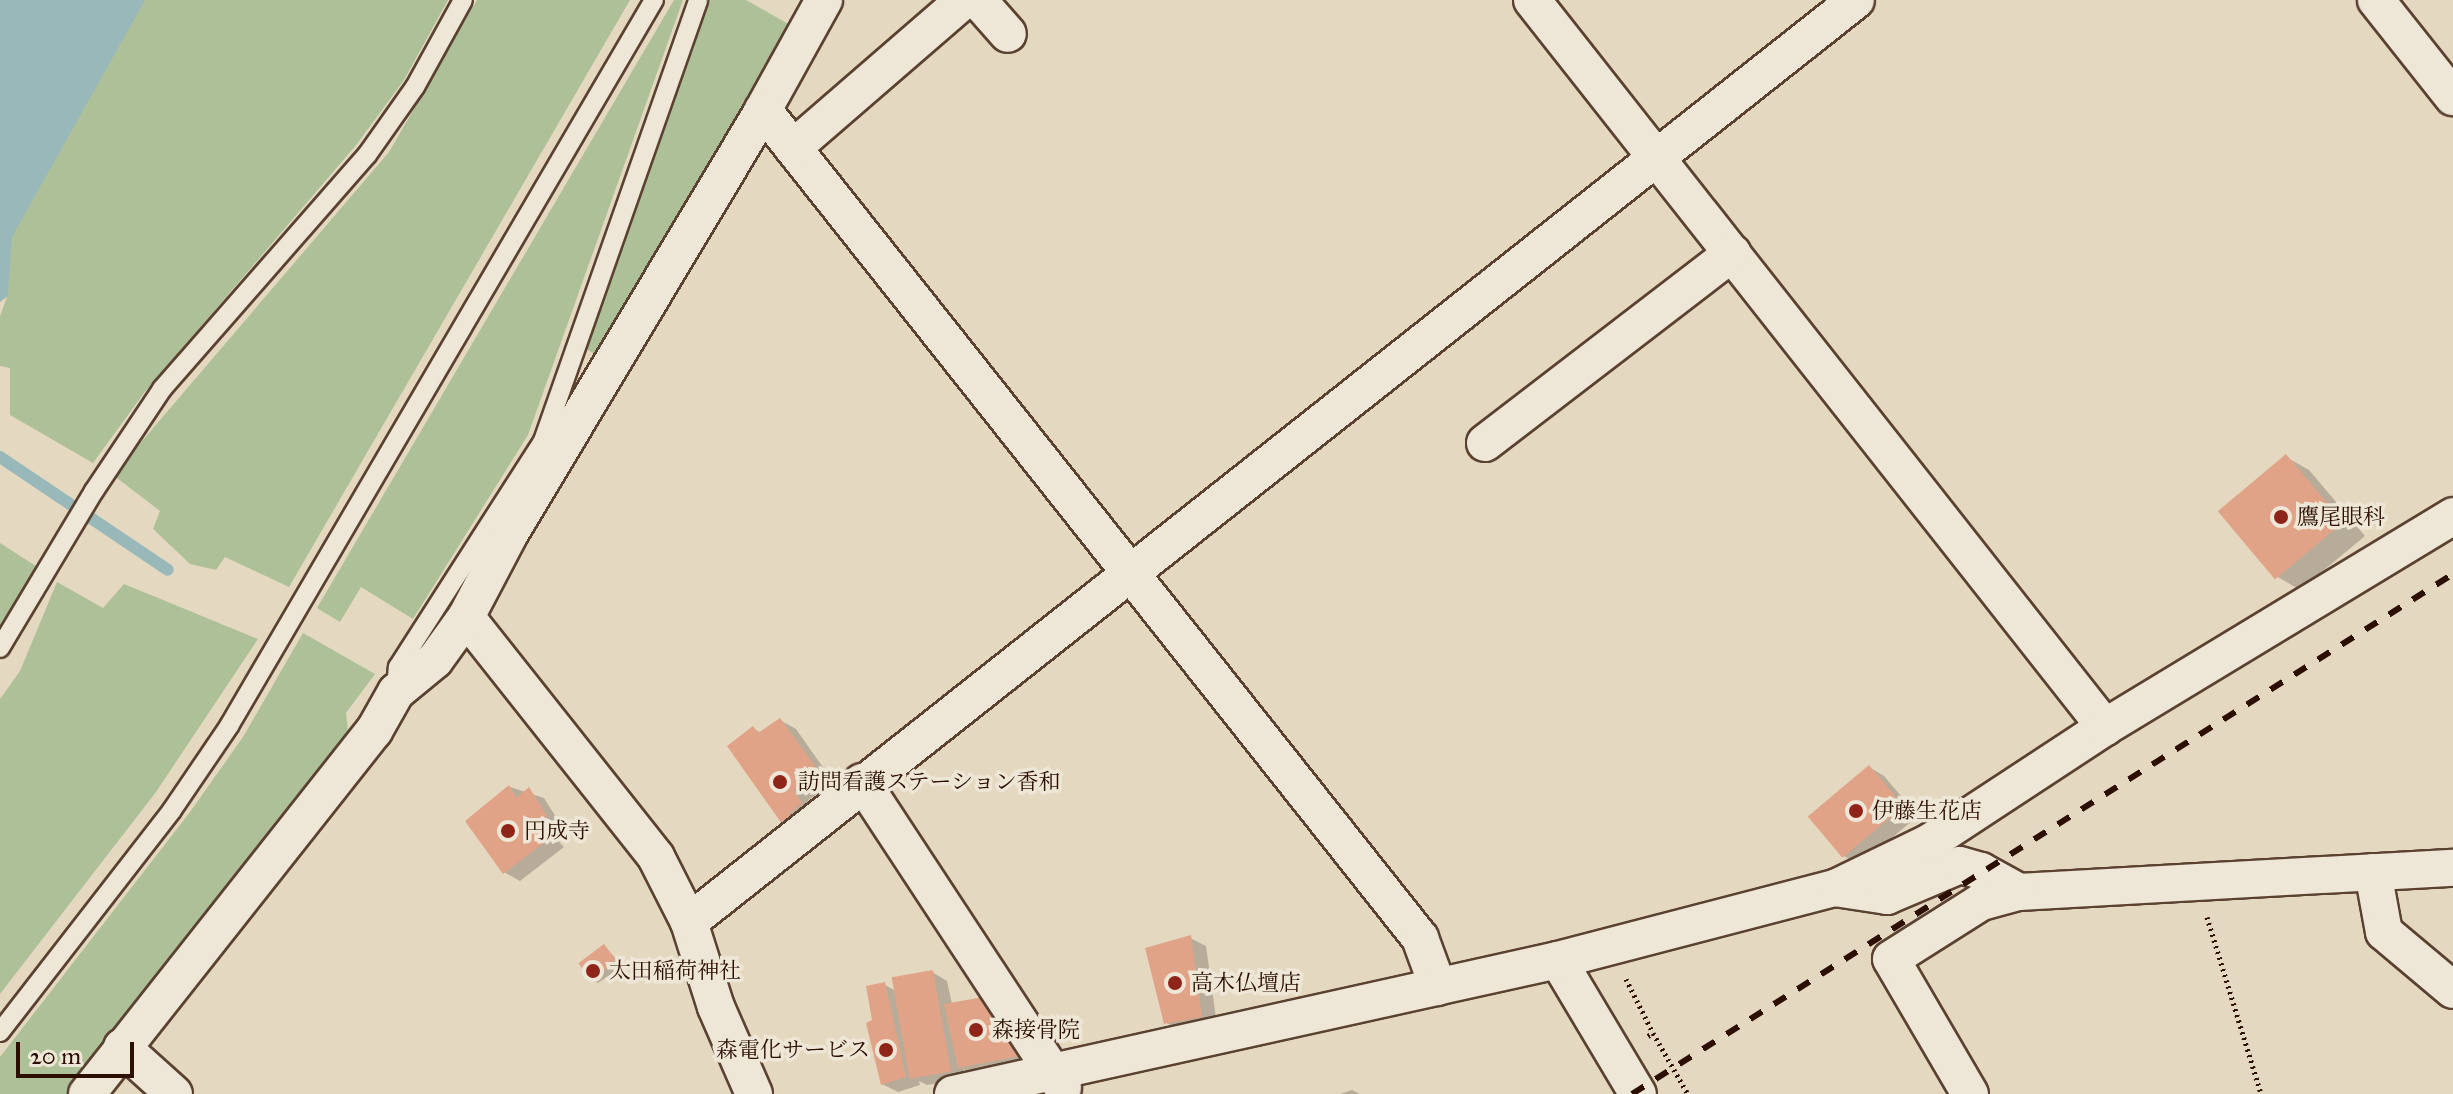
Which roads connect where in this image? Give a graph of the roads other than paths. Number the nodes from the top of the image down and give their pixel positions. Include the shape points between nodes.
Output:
1 (463, 0) edge
2 (654, 0) edge
3 (698, 0) edge
4 (824, 0) edge
5 (964, 0) edge
6 (978, 0) edge
7 (1532, 0) edge
8 (1856, 0) edge
9 (2376, 0) edge
10 (1008, 34) dead end
11 (2453, 97) edge
12 (763, 110) junction
13 (793, 148) junction
14 (1658, 157) junction
15 (1733, 253) junction
16 (1485, 443) dead end
17 (2453, 516) edge
18 (1127, 573) junction
19 (466, 617) junction
20 (0, 648) edge
21 (396, 692) junction
22 (2105, 727) junction
23 (862, 782) junction
24 (2453, 868) edge
25 (2373, 872) junction
26 (1835, 888) junction
27 (2019, 892) junction
28 (689, 922) junction
29 (1558, 960) junction
30 (1438, 987) junction
31 (2453, 990) edge
32 (0, 1032) edge
33 (122, 1047) junction
34 (1059, 1083) edge
35 (87, 1094) edge
36 (174, 1094) edge
37 (754, 1094) edge
38 (953, 1094) edge
39 (1638, 1094) edge
40 (1970, 1094) edge

1 - 20 lane via 415,87 367,155 162,389
2 - 32 lane via 229,726 172,810
3 - 21 lane via 543,441 398,667
4 - 12 street
5 - 13 street
6 - 10 street
7 - 14 street
8 - 14 street
9 - 11 street
12 - 13 street
12 - 19 street via 551,462
13 - 18 street
14 - 15 street
14 - 18 street
15 - 16 street
15 - 22 street
17 - 22 street
18 - 23 street
18 - 30 street via 1420,938
19 - 21 street via 435,660
19 - 28 street via 656,857
21 - 33 street via 374,731
22 - 26 street via 1930,842
23 - 28 street
23 - 34 street
24 - 25 street
25 - 27 street
25 - 31 street via 2384,932
26 - 27 street via 1887,896 1960,865
26 - 29 street
27 - 40 street via 1981,902 1891,959
28 - 37 street via 716,1007
29 - 30 street
29 - 39 street
30 - 34 street
33 - 35 street
33 - 36 street
34 - 38 street

